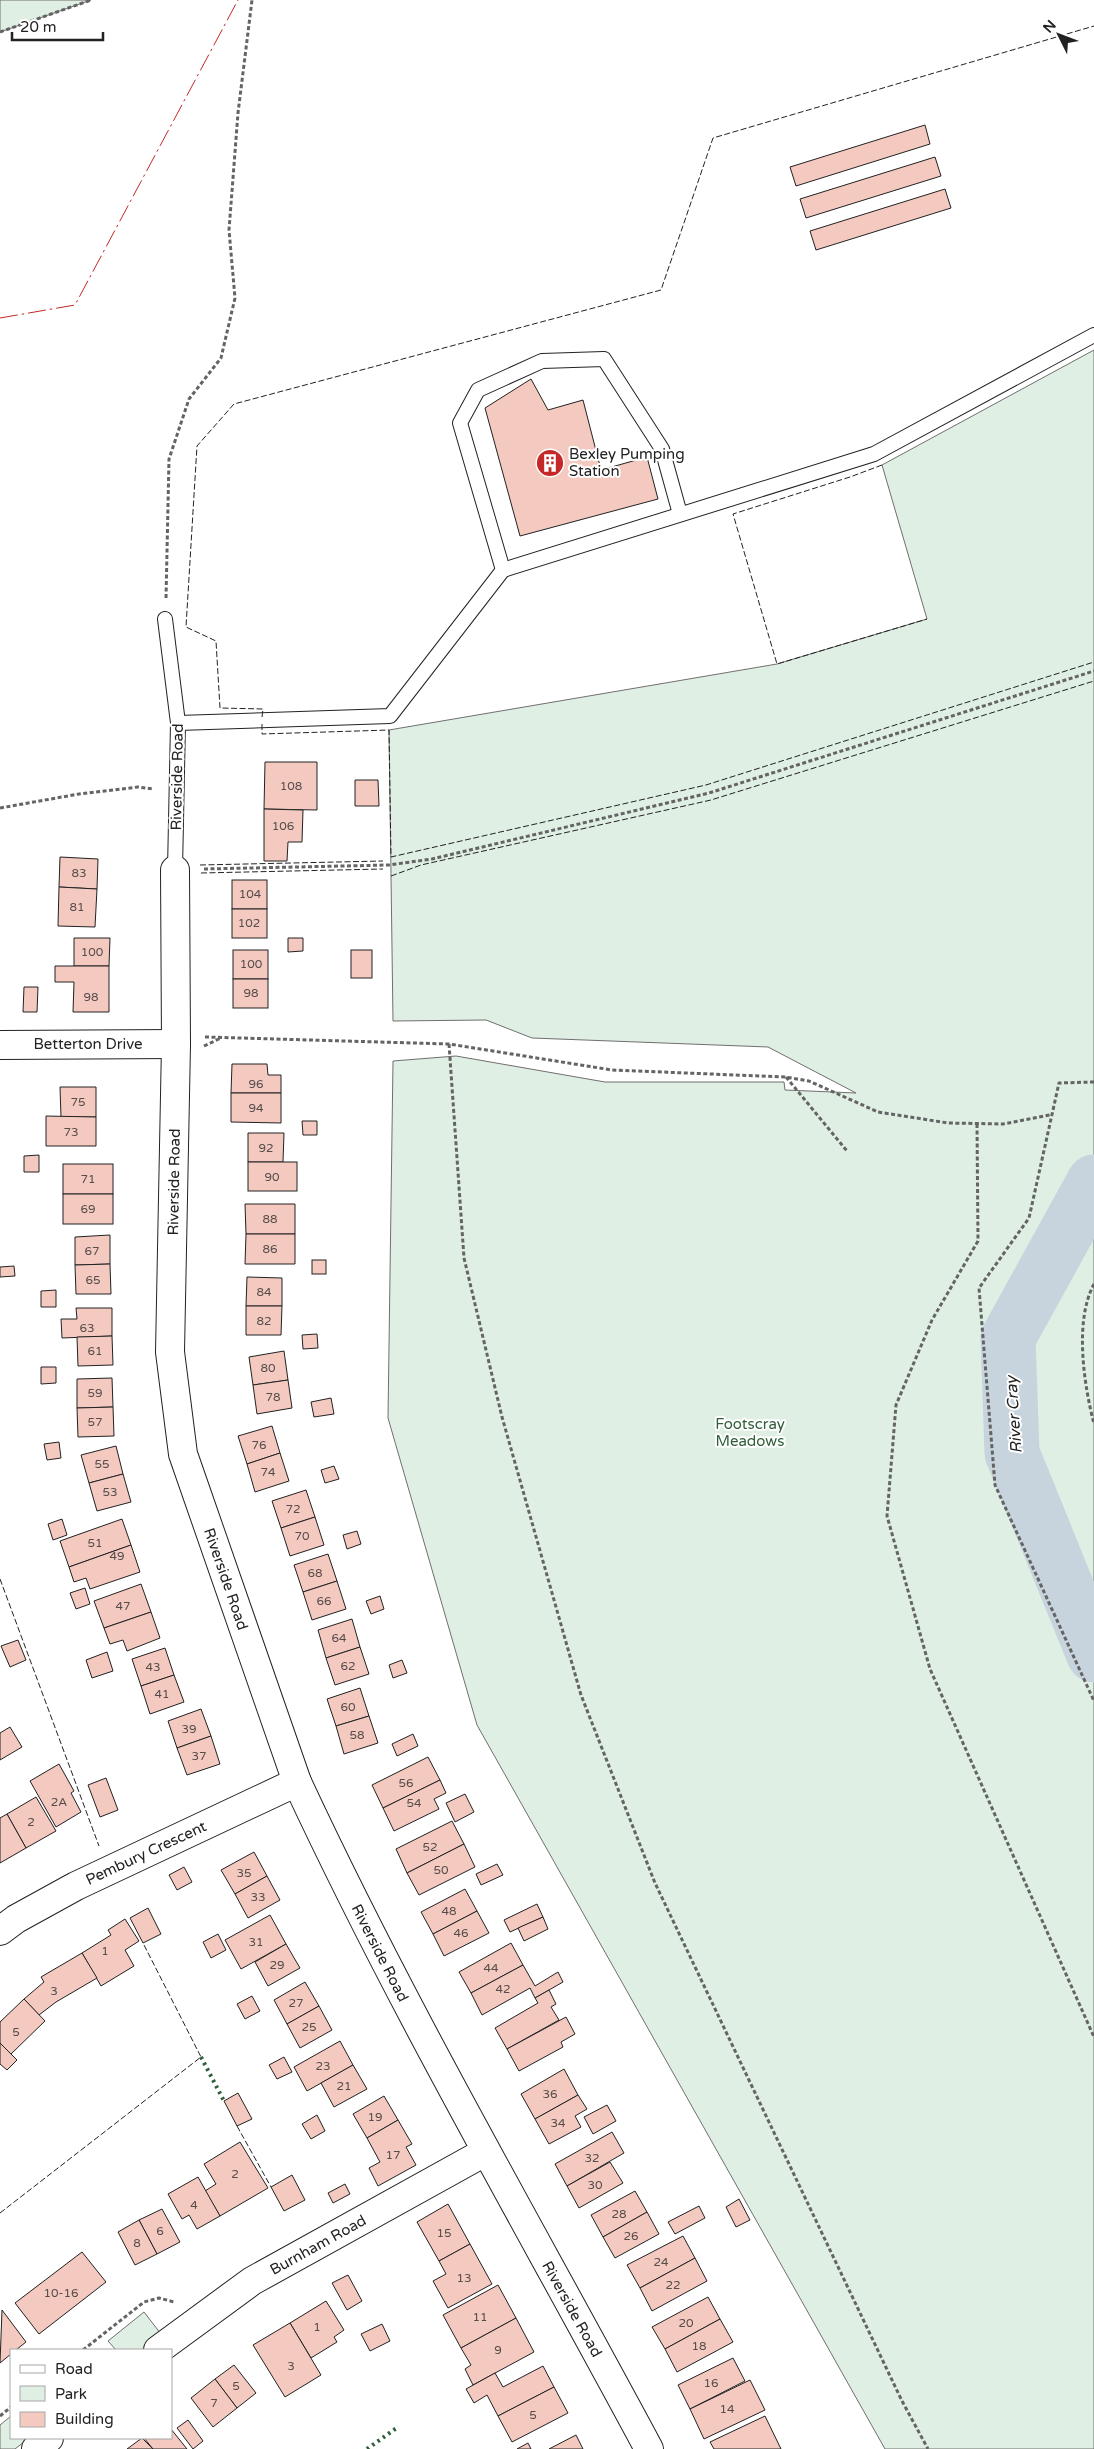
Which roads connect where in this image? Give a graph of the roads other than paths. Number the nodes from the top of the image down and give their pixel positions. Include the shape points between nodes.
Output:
1 (1094, 335) edge
2 (680, 514) junction
3 (503, 570) junction
4 (165, 619) road end
5 (178, 723) junction
6 (175, 870) joint
7 (176, 1040) junction
8 (0, 1045) edge
9 (297, 1782) junction
10 (0, 1931) edge
11 (485, 2152) junction
12 (159, 2349) edge
13 (48, 2439) edge
14 (36, 2449) edge
15 (648, 2449) edge

1 - 2 lane via 874,454
2 - 3 lane
2 - 3 lane via 662,449 604,359 542,361 478,390 460,423
3 - 5 lane via 390,716
4 - 5 lane, Riverside Road
5 - 6 lane, Riverside Road
6 - 7 street, Riverside Road
7 - 8 street, Betterton Drive
7 - 9 street, Riverside Road via 170,1352 182,1454
9 - 10 street, Pembury Crescent via 76,1886
9 - 11 street, Riverside Road via 368,1932
11 - 12 street, Burnham Road via 252,2281
11 - 15 street, Riverside Road
13 - 14 street

